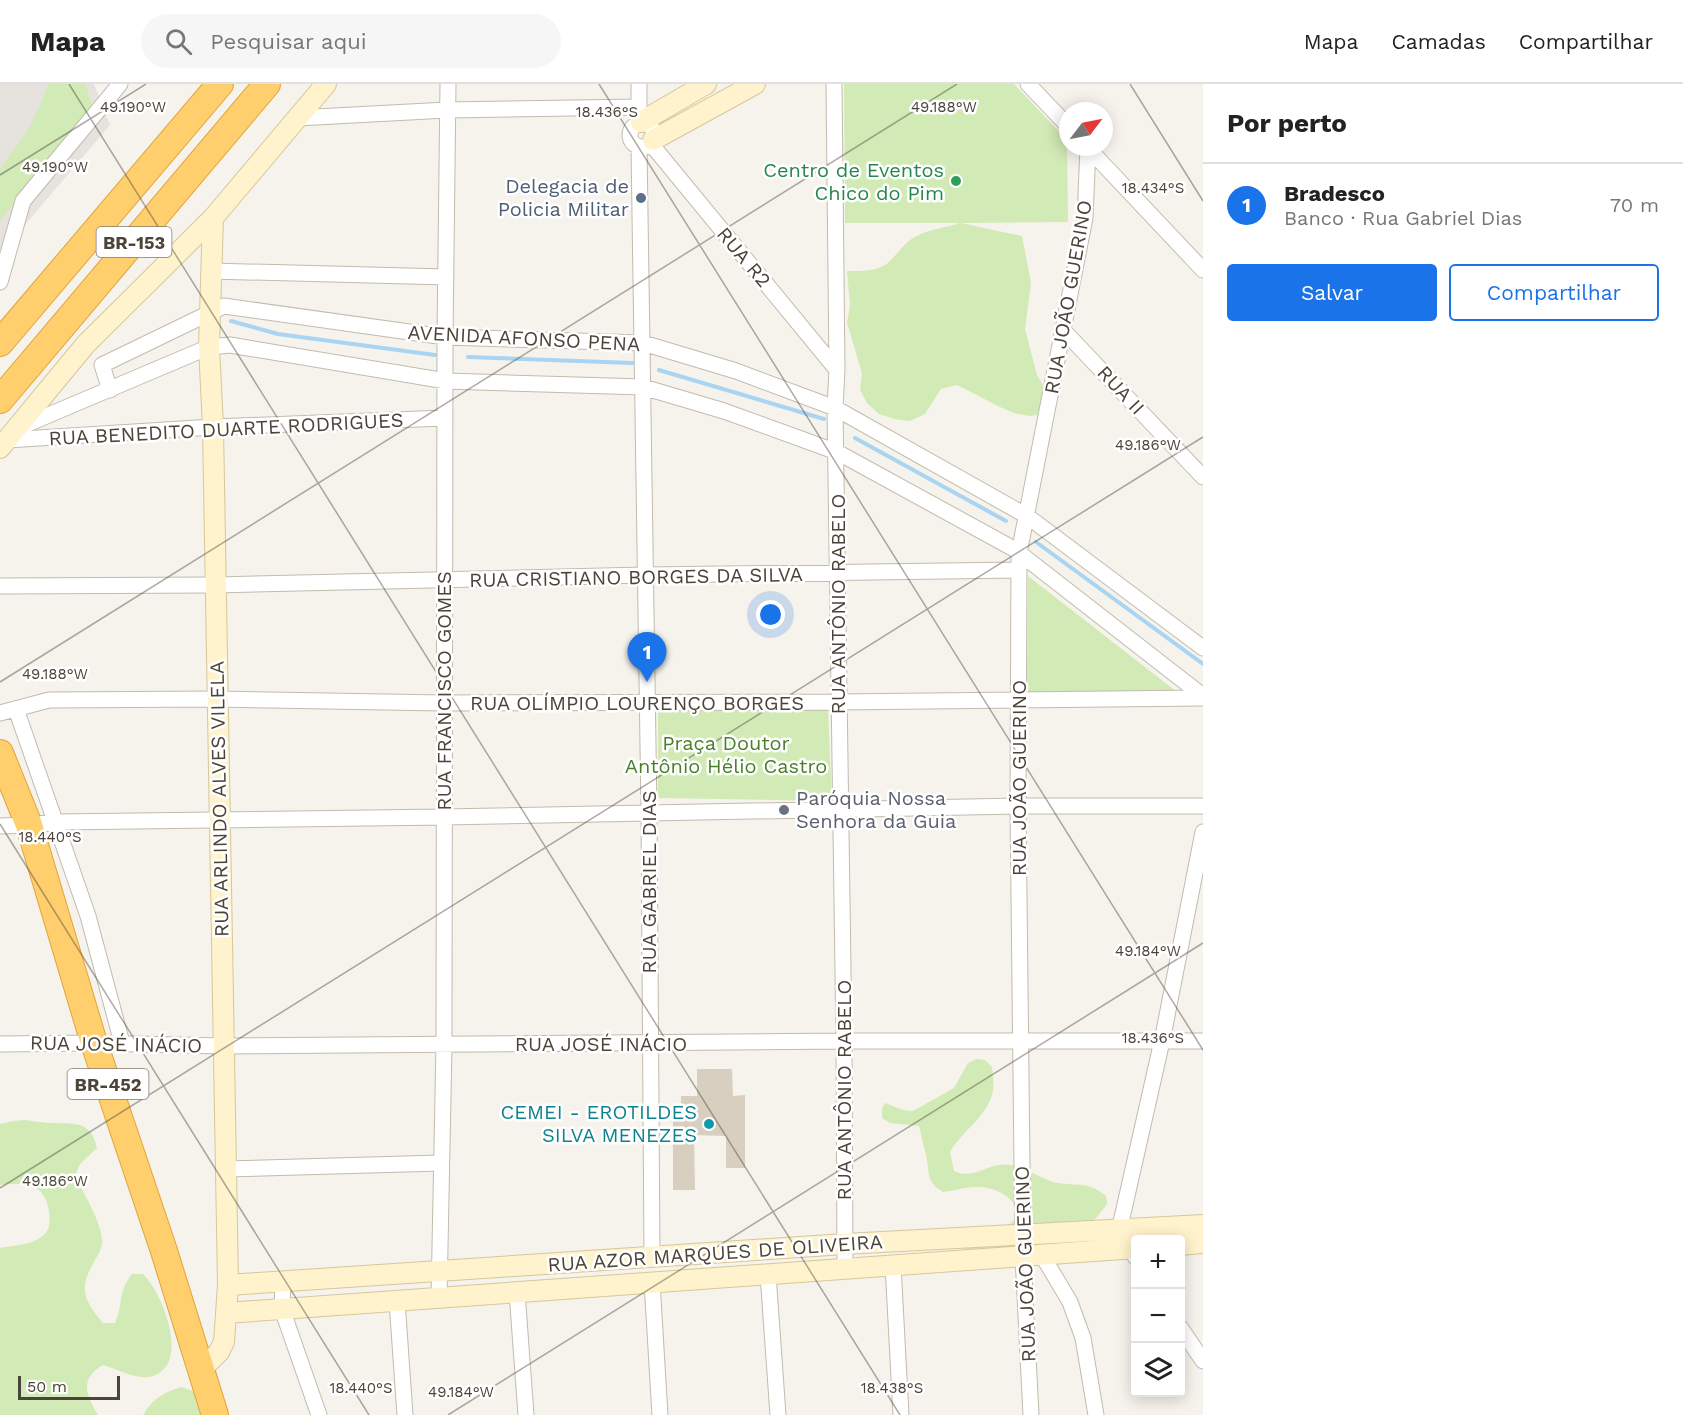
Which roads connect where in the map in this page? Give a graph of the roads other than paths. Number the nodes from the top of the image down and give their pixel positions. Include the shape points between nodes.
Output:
1 (120, 84) edge
2 (220, 84) edge
3 (267, 84) edge
4 (326, 84) edge
5 (448, 84) edge
6 (639, 84) edge
7 (706, 84) edge
8 (755, 84) edge
9 (834, 84) edge
10 (1028, 84) edge
11 (447, 110) junction
12 (640, 117) junction
13 (1059, 117) edge
14 (297, 118) junction
15 (648, 143) junction
16 (1087, 156) edge
17 (1095, 156) edge
18 (213, 219) junction
19 (1203, 270) edge
20 (210, 272) junction
21 (446, 276) junction
22 (0, 282) edge
23 (211, 313) junction
24 (1064, 330) junction
25 (445, 337) junction
26 (0, 343) edge
27 (643, 343) junction
28 (86, 344) junction
29 (209, 347) junction
30 (102, 364) junction
31 (837, 370) junction
32 (446, 381) junction
33 (643, 387) junction
34 (110, 390) junction
35 (0, 400) edge
36 (836, 408) junction
37 (445, 418) junction
38 (213, 427) junction
39 (7, 439) edge
40 (837, 452) junction
41 (1203, 477) edge
42 (1027, 516) junction
43 (1019, 554) junction
44 (1019, 570) junction
45 (838, 574) junction
46 (645, 575) junction
47 (445, 581) junction
48 (215, 585) junction
49 (0, 586) edge
50 (1203, 648) edge
51 (1203, 697) edge
52 (216, 699) junction
53 (1018, 701) junction
54 (647, 702) junction
55 (838, 702) junction
56 (444, 704) junction
57 (16, 709) junction
58 (0, 713) edge
59 (0, 753) edge
60 (1018, 806) junction
61 (1203, 806) edge
62 (841, 810) junction
63 (649, 812) junction
64 (444, 818) junction
65 (219, 820) junction
66 (55, 822) junction
67 (29, 825) junction
68 (0, 826) edge
69 (1203, 832) edge
70 (844, 1041) junction
71 (1162, 1041) junction
72 (1203, 1041) edge
73 (1020, 1042) junction
74 (94, 1043) junction
75 (122, 1043) junction
76 (0, 1044) edge
77 (650, 1044) junction
78 (444, 1045) junction
79 (223, 1046) junction
80 (441, 1163) junction
81 (226, 1169) junction
82 (1203, 1225) edge
83 (1119, 1231) junction
84 (1023, 1234) junction
85 (1203, 1243) edge
86 (845, 1244) junction
87 (1185, 1245) edge
88 (1131, 1249) edge
89 (1131, 1252) edge
90 (698, 1254) junction
91 (1033, 1255) junction
92 (652, 1257) junction
93 (566, 1262) junction
94 (893, 1265) junction
95 (845, 1269) junction
96 (438, 1271) junction
97 (768, 1274) junction
98 (698, 1279) junction
99 (283, 1281) junction
100 (652, 1282) junction
101 (228, 1285) junction
102 (568, 1288) junction
103 (517, 1292) junction
104 (439, 1298) junction
105 (397, 1301) junction
106 (282, 1309) junction
107 (226, 1313) junction
108 (1185, 1335) edge
109 (1203, 1362) edge
110 (201, 1370) junction
111 (215, 1415) edge
112 (319, 1415) edge
113 (405, 1415) edge
114 (526, 1415) edge
115 (660, 1415) edge
116 (778, 1415) edge
117 (901, 1415) edge
118 (1031, 1415) edge
119 (1096, 1415) edge

1 - 22 street via 24,201
2 - 26 highway, BR-153
3 - 35 highway, BR-153
4 - 14 street
5 - 11 street, RUA FRANCISCO GOMES
6 - 12 street
7 - 12 street
8 - 15 street
9 - 31 street, RUA ANTÔNIO RABELO
10 - 13 street
11 - 12 street
11 - 14 street
11 - 21 street, RUA FRANCISCO GOMES
12 - 15 street via 654,134
14 - 18 street
15 - 27 street, RUA GABRIEL DIAS
15 - 31 street, RUA R2
16 - 24 street, RUA JOÃO GUERINO via 1085,218
17 - 19 street
18 - 20 street, RUA ARLINDO ALVES VILELA
18 - 28 street
20 - 21 street
20 - 23 street, RUA ARLINDO ALVES VILELA
21 - 25 street, RUA FRANCISCO GOMES
23 - 25 street, AVENIDA AFONSO PENA via 225,306
23 - 29 street, RUA ARLINDO ALVES VILELA
23 - 30 street, AVENIDA AFONSO PENA
24 - 41 street, RUA II
24 - 42 street, RUA JOÃO GUERINO
25 - 27 street, AVENIDA AFONSO PENA
25 - 32 street, RUA FRANCISCO GOMES
27 - 33 street, RUA GABRIEL DIAS
27 - 36 street, AVENIDA AFONSO PENA via 736,371
28 - 30 street
28 - 39 street
29 - 32 street via 230,345
29 - 34 street
29 - 38 street, RUA ARLINDO ALVES VILELA
30 - 34 street
31 - 36 street, RUA ANTÔNIO RABELO
32 - 33 street
32 - 37 street, RUA FRANCISCO GOMES
33 - 40 street
33 - 46 street, RUA GABRIEL DIAS
34 - 39 street
36 - 40 street, RUA ANTÔNIO RABELO
36 - 42 street, AVENIDA AFONSO PENA
37 - 38 street, RUA BENEDITO DUARTE RODRIGUES
37 - 47 street, RUA FRANCISCO GOMES
38 - 39 street, RUA BENEDITO DUARTE RODRIGUES
38 - 48 street, RUA ARLINDO ALVES VILELA
40 - 43 street
40 - 45 street, RUA ANTÔNIO RABELO
42 - 43 street, RUA JOÃO GUERINO
42 - 50 street, AVENIDA AFONSO PENA
43 - 44 street, RUA JOÃO GUERINO
43 - 51 street
44 - 45 street, RUA CRISTIANO BORGES DA SILVA
44 - 53 street, RUA JOÃO GUERINO
45 - 46 street, RUA CRISTIANO BORGES DA SILVA
45 - 55 street, RUA ANTÔNIO RABELO
46 - 47 street, RUA CRISTIANO BORGES DA SILVA
46 - 54 street, RUA GABRIEL DIAS
47 - 48 street, RUA CRISTIANO BORGES DA SILVA
47 - 56 street, RUA FRANCISCO GOMES
48 - 49 street, RUA CRISTIANO BORGES DA SILVA
48 - 52 street, RUA ARLINDO ALVES VILELA
51 - 53 street, RUA OLÍMPIO LOURENÇO BORGES
52 - 56 street, RUA OLÍMPIO LOURENÇO BORGES
52 - 57 street, RUA OLÍMPIO LOURENÇO BORGES via 49,700
52 - 65 street, RUA ARLINDO ALVES VILELA
53 - 55 street, RUA OLÍMPIO LOURENÇO BORGES
53 - 60 street, RUA JOÃO GUERINO
54 - 55 street, RUA OLÍMPIO LOURENÇO BORGES
54 - 56 street, RUA OLÍMPIO LOURENÇO BORGES
54 - 63 street, RUA GABRIEL DIAS
55 - 62 street, RUA ANTÔNIO RABELO
56 - 64 street, RUA FRANCISCO GOMES
57 - 58 street, RUA OLÍMPIO LOURENÇO BORGES
57 - 66 street
59 - 67 highway, BR-452
60 - 61 street
60 - 62 street
60 - 73 street, RUA JOÃO GUERINO
62 - 63 street
62 - 70 street, RUA ANTÔNIO RABELO
63 - 64 street
63 - 77 street, RUA GABRIEL DIAS
64 - 65 street
64 - 78 street, RUA FRANCISCO GOMES
65 - 66 street
65 - 79 street, RUA ARLINDO ALVES VILELA
66 - 67 street
66 - 75 street via 88,916
67 - 68 street
67 - 74 highway, BR-452
69 - 71 street
70 - 73 street, RUA JOSÉ INÁCIO
70 - 77 street, RUA JOSÉ INÁCIO
70 - 86 street, RUA ANTÔNIO RABELO
71 - 72 street, RUA JOSÉ INÁCIO
71 - 73 street, RUA JOSÉ INÁCIO
71 - 83 street
73 - 84 street, RUA JOÃO GUERINO
74 - 75 street, RUA JOSÉ INÁCIO
74 - 76 street, RUA JOSÉ INÁCIO
74 - 110 highway, BR-452
75 - 79 street, RUA JOSÉ INÁCIO
77 - 78 street, RUA JOSÉ INÁCIO
77 - 92 street, RUA GABRIEL DIAS
78 - 79 street, RUA JOSÉ INÁCIO
78 - 80 street, RUA FRANCISCO GOMES
79 - 81 street, RUA ARLINDO ALVES VILELA
80 - 81 street
80 - 96 street, RUA FRANCISCO GOMES
81 - 101 street, RUA ARLINDO ALVES VILELA
82 - 83 street, RUA AZOR MARQUES DE OLIVEIRA
83 - 84 street, RUA AZOR MARQUES DE OLIVEIRA
83 - 88 street
84 - 86 street, RUA AZOR MARQUES DE OLIVEIRA
84 - 91 street via 1033,1242
85 - 87 street
86 - 90 street, RUA AZOR MARQUES DE OLIVEIRA
86 - 95 street, RUA ANTÔNIO RABELO
89 - 91 street, RUA AZOR MARQUES DE OLIVEIRA
90 - 92 street, RUA AZOR MARQUES DE OLIVEIRA
90 - 98 street
91 - 94 street, RUA AZOR MARQUES DE OLIVEIRA
91 - 118 street, RUA JOÃO GUERINO
91 - 119 street via 1070,1302 1083,1338
92 - 93 street, RUA AZOR MARQUES DE OLIVEIRA
93 - 96 street, RUA AZOR MARQUES DE OLIVEIRA
93 - 102 street
94 - 95 street, RUA AZOR MARQUES DE OLIVEIRA
94 - 117 street
95 - 97 street, RUA AZOR MARQUES DE OLIVEIRA
96 - 99 street, RUA AZOR MARQUES DE OLIVEIRA
96 - 104 street, RUA FRANCISCO GOMES
97 - 98 street, RUA AZOR MARQUES DE OLIVEIRA
97 - 116 street
98 - 100 street, RUA AZOR MARQUES DE OLIVEIRA
99 - 101 street, RUA AZOR MARQUES DE OLIVEIRA
99 - 106 street
100 - 102 street, RUA AZOR MARQUES DE OLIVEIRA
100 - 115 street
101 - 107 street, RUA ARLINDO ALVES VILELA
102 - 103 street, RUA AZOR MARQUES DE OLIVEIRA
103 - 104 street, RUA AZOR MARQUES DE OLIVEIRA
103 - 114 street
104 - 105 street, RUA AZOR MARQUES DE OLIVEIRA
105 - 106 street, RUA AZOR MARQUES DE OLIVEIRA
105 - 113 street
106 - 107 street, RUA AZOR MARQUES DE OLIVEIRA
106 - 112 street
107 - 110 street, RUA ARLINDO ALVES VILELA via 224,1342
108 - 109 street
110 - 111 highway, BR-452

